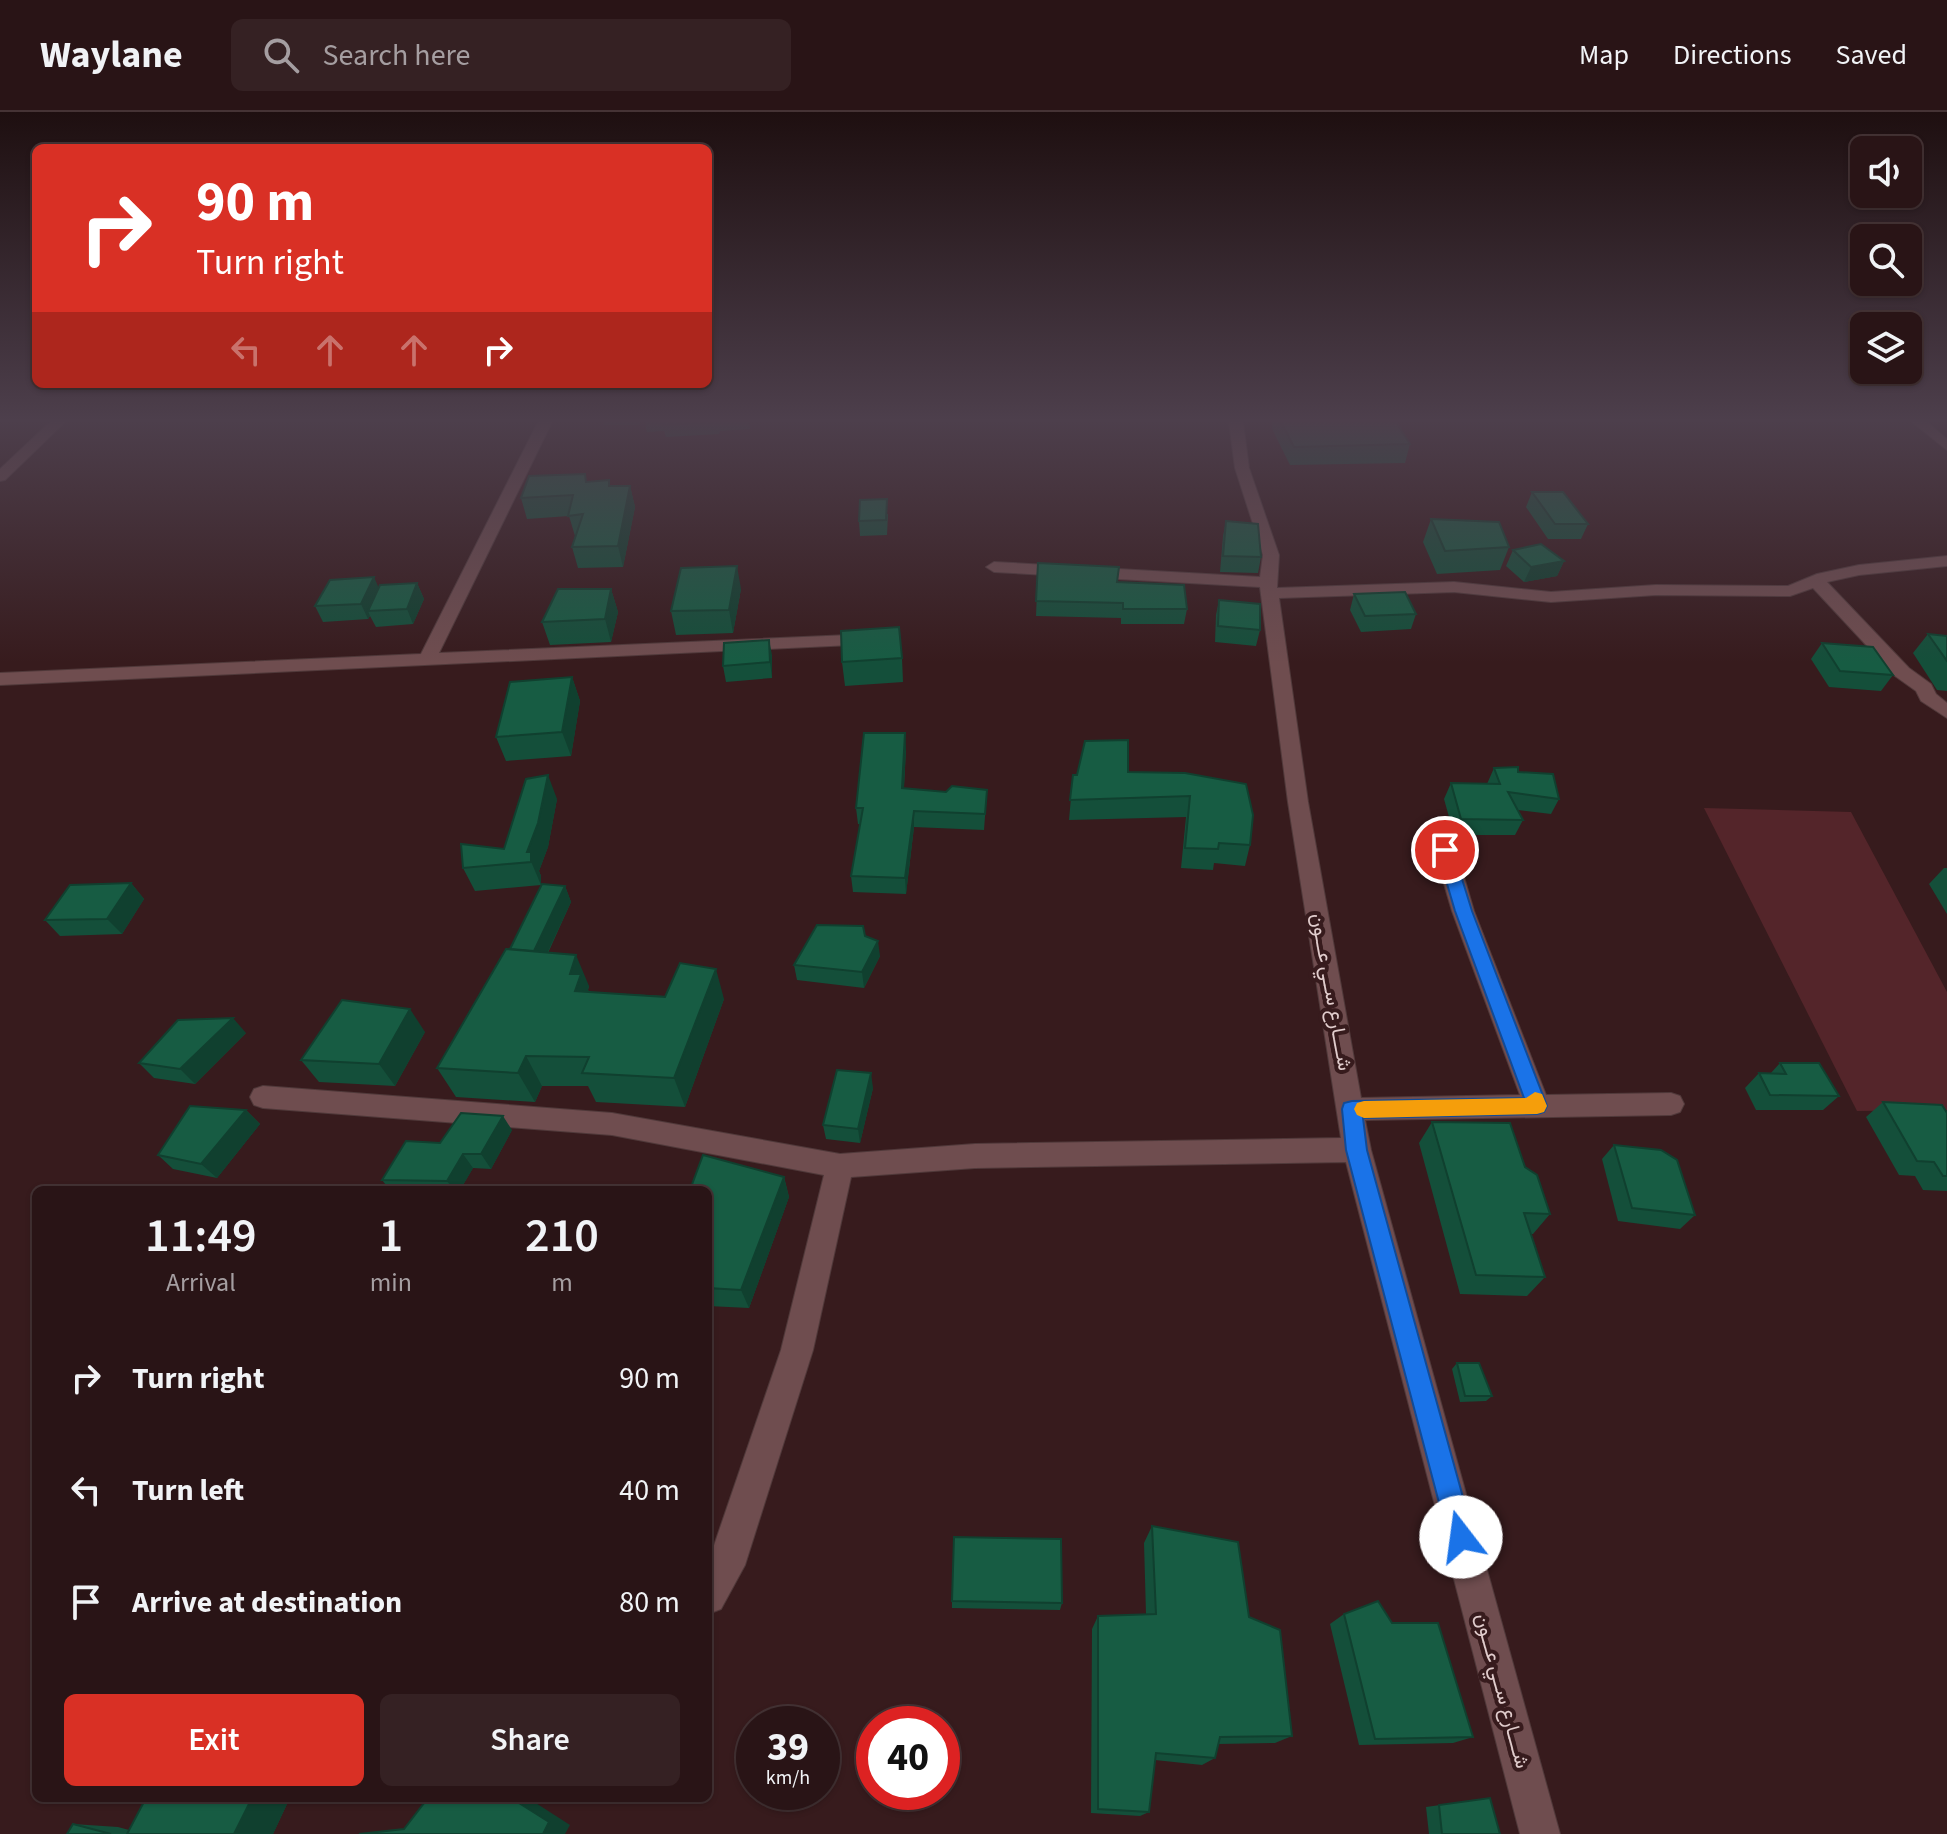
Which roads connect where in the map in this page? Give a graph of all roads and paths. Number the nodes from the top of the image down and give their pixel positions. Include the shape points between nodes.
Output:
1 (505, 502) edge
2 (1253, 502) edge
3 (1947, 561) edge
4 (994, 567) dead end
5 (1816, 581) junction
6 (1270, 588) junction
7 (894, 638) edge
8 (427, 660) junction
9 (0, 679) edge
10 (1947, 712) edge
11 (1445, 850) dead end
12 (263, 1097) dead end
13 (1671, 1104) dead end
14 (1537, 1106) junction
15 (1352, 1109) junction
16 (1357, 1150) junction
17 (840, 1166) junction
18 (712, 1589) edge
19 (1540, 1834) edge

1 - 8 street
2 - 6 street, شــــارع ســي عـــون via 1271,555
3 - 5 street via 1859,570
4 - 6 street
5 - 6 street via 1790,591 1656,590 1551,597 1439,587
5 - 10 street
6 - 15 street, شــــارع ســي عـــون via 1298,802
7 - 8 street
8 - 9 street
11 - 14 street
12 - 17 street via 612,1124
13 - 14 street
14 - 15 street
15 - 16 street, شــــارع ســي عـــون
16 - 17 street via 975,1156
16 - 19 street, شــــارع ســي عـــون
17 - 18 street via 797,1350 727,1565

